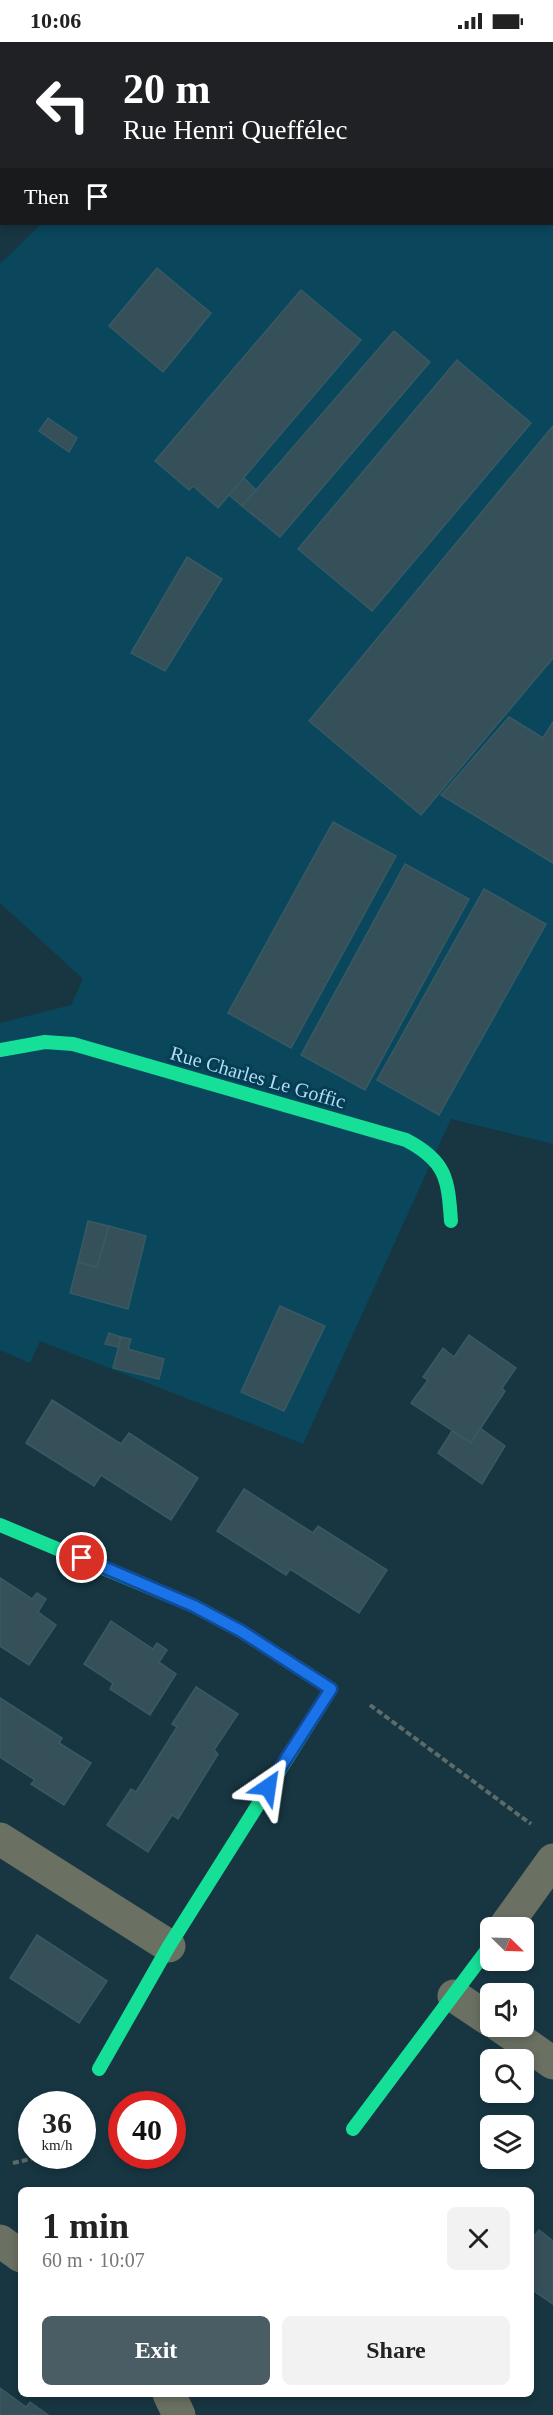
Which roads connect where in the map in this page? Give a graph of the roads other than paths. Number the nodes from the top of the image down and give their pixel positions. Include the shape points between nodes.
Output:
1 (0, 1050) edge
2 (451, 1221) dead end
3 (0, 1526) edge
4 (0, 1839) edge
5 (553, 1860) edge
6 (512, 1917) edge
7 (168, 1946) junction
8 (480, 1960) edge
9 (454, 1996) junction
10 (480, 2013) edge
11 (516, 2037) edge
12 (553, 2063) edge
13 (99, 2069) dead end
14 (354, 2129) dead end
15 (0, 2241) edge
16 (18, 2254) edge
17 (170, 2397) edge
18 (179, 2415) edge

1 - 2 street, Rue Charles Le Goffic via 45,1042 73,1044 406,1140 425,1148 443,1165
3 - 7 street via 194,1606 331,1689
4 - 7 street
5 - 6 street
7 - 13 street
8 - 9 street
9 - 10 street
9 - 14 street
11 - 12 street
15 - 16 street
17 - 18 street

